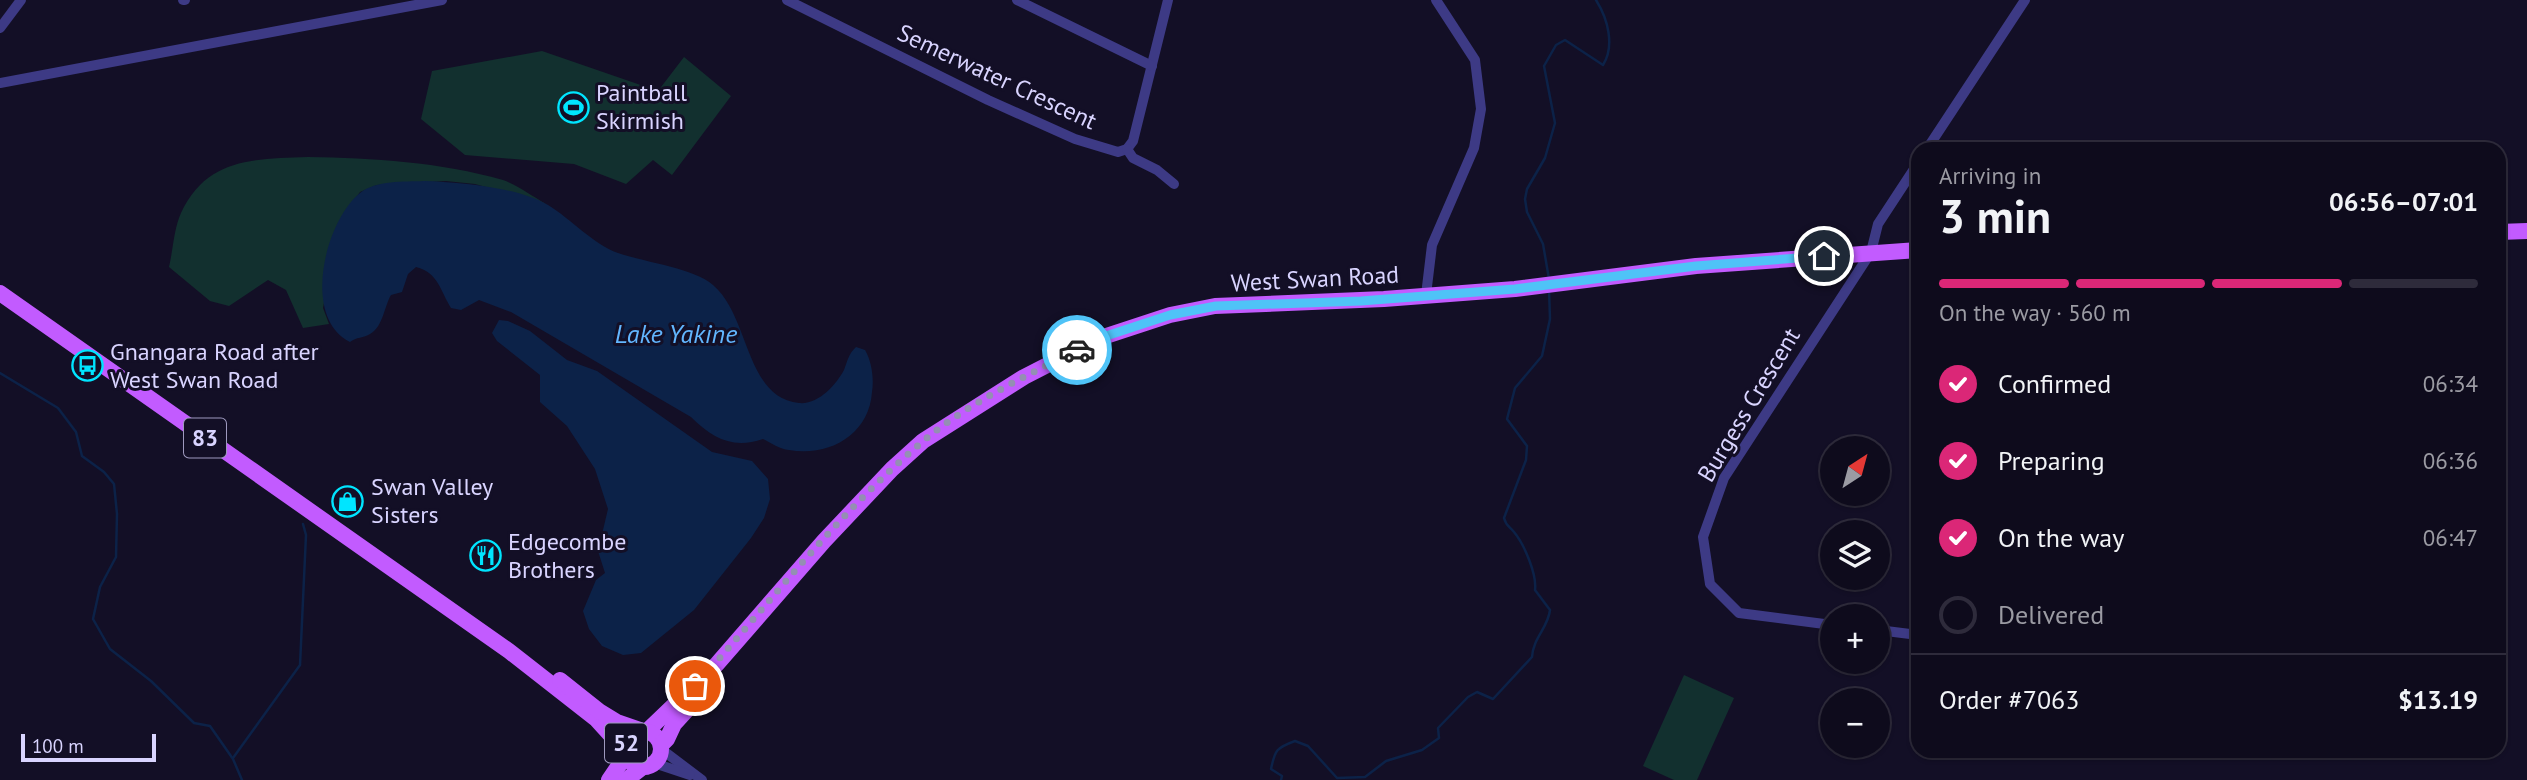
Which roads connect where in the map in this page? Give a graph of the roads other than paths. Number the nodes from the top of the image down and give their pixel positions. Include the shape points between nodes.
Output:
1 (21, 0) edge
2 (442, 0) edge
3 (1017, 0) edge
4 (1168, 0) edge
5 (1436, 0) edge
6 (2025, 0) edge
7 (794, 1) edge
8 (0, 28) edge
9 (1152, 65) junction
10 (0, 83) edge
11 (1932, 142) edge
12 (1127, 149) junction
13 (1911, 174) edge
14 (1174, 184) dead end
15 (2527, 231) edge
16 (2506, 232) edge
17 (1911, 250) edge
18 (1871, 252) junction
19 (0, 293) edge
20 (1426, 295) junction
21 (1820, 623) edge
22 (1890, 632) edge
23 (1911, 634) edge
24 (509, 650) junction
25 (717, 664) junction
26 (645, 731) junction
27 (626, 753) junction
28 (655, 756) junction
29 (700, 778) edge
30 (608, 780) edge
31 (626, 780) edge

1 - 8 street
2 - 10 street
3 - 9 street
4 - 9 street
5 - 20 street via 1475,60 1482,109 1474,148 1432,245
6 - 11 street
7 - 12 street, Semerwater Crescent via 1075,139 1118,152
9 - 12 street
12 - 14 street via 1133,158
13 - 18 street, Burgess Crescent via 1878,224
15 - 16 main road
17 - 18 main road, West Swan Road / 52
18 - 20 main road, West Swan Road / 52
18 - 21 street, Burgess Crescent via 1724,478 1703,537 1710,584 1739,613
19 - 24 main road, 83
20 - 25 main road, West Swan Road / 52 via 1216,306 1100,338 1024,377 923,441 892,469
22 - 23 street
24 - 26 main road, 83 via 565,683 615,721
24 - 27 main road, 83 via 596,719
25 - 26 main road, West Swan Road / 52
25 - 28 main road, West Swan Road / 52 via 716,677 674,724
26 - 27 main road, 52 via 628,739
26 - 28 main road, 52 via 656,736
27 - 28 main road, 52 via 633,764
27 - 30 main road, 52
28 - 29 street
28 - 29 street
28 - 31 main road, West Swan Road / 52

